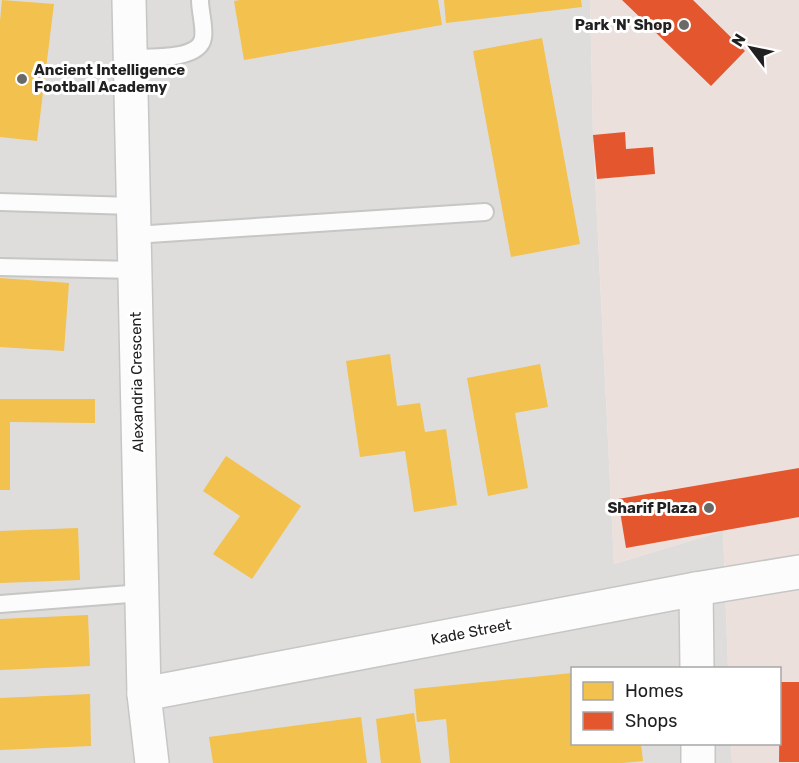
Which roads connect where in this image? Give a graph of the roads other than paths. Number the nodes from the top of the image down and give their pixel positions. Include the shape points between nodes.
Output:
1 (110, 0) edge
2 (129, 0) edge
3 (200, 0) edge
4 (130, 58) junction
5 (0, 202) edge
6 (484, 212) dead end
7 (133, 220) junction
8 (0, 267) edge
9 (135, 270) junction
10 (799, 572) edge
11 (696, 589) junction
12 (141, 593) junction
13 (0, 604) edge
14 (697, 667) edge
15 (144, 694) junction
16 (698, 745) edge
17 (152, 763) edge
18 (698, 763) edge

1 - 2 lane
2 - 4 street, Alexandria Crescent
3 - 4 lane via 203,38 199,48 189,54
4 - 7 street, Alexandria Crescent
5 - 7 lane
6 - 7 lane
7 - 9 street, Alexandria Crescent
8 - 9 lane
9 - 12 street, Alexandria Crescent
10 - 11 street, Kade Street
11 - 14 street
11 - 15 street, Kade Street
12 - 13 lane
12 - 15 street, Alexandria Crescent
15 - 17 street, Alexandria Crescent
16 - 18 street

